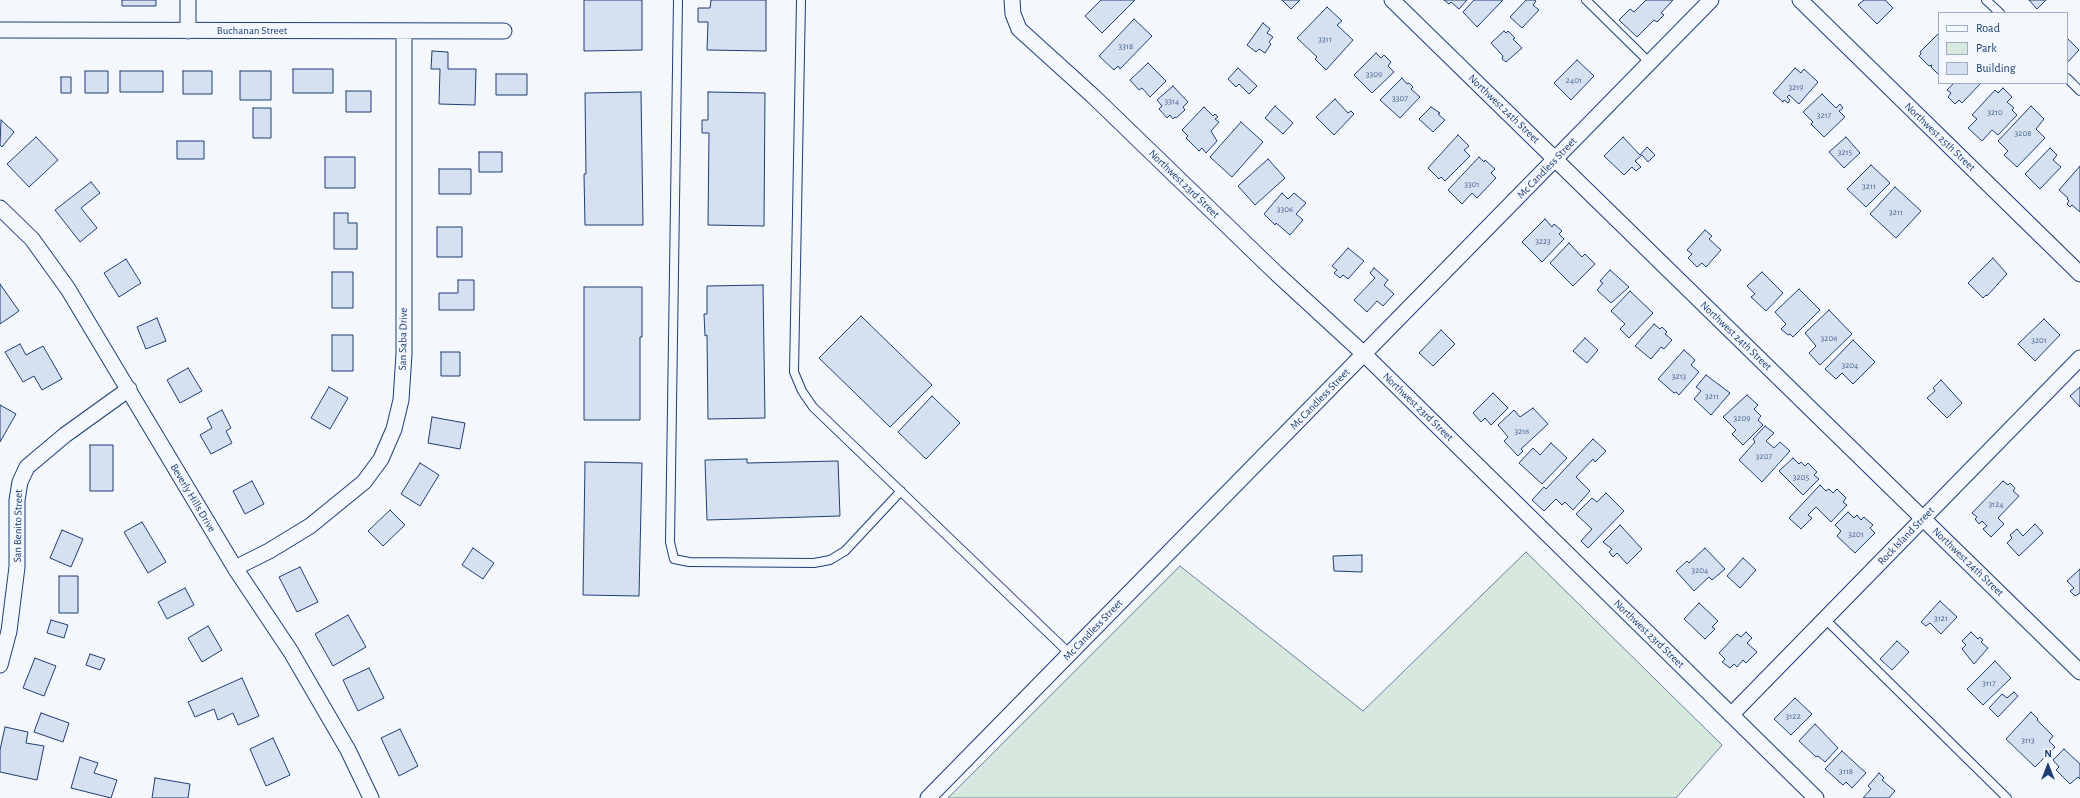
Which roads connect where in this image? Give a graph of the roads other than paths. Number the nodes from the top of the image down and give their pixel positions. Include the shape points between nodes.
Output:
1 (188, 0) edge
2 (678, 0) edge
3 (801, 0) edge
4 (1012, 0) edge
5 (1392, 0) edge
6 (1586, 0) edge
7 (1711, 0) edge
8 (1800, 0) edge
9 (1986, 0) edge
10 (1999, 12) edge
11 (0, 30) edge
12 (404, 30) junction
13 (188, 31) junction
14 (504, 31) dead end
15 (1650, 63) junction
16 (2068, 79) edge
17 (2080, 91) edge
18 (1555, 159) junction
19 (0, 208) edge
20 (2080, 274) edge
21 (1364, 354) junction
22 (2080, 358) edge
23 (129, 389) junction
24 (901, 491) junction
25 (1923, 518) junction
26 (235, 568) junction
27 (1825, 619) junction
28 (1070, 654) junction
29 (0, 665) edge
30 (2080, 672) edge
31 (1731, 715) junction
32 (371, 798) edge
33 (928, 798) edge
34 (1816, 798) edge
35 (2007, 798) edge

1 - 13 street
2 - 24 lane via 670,542 674,559 689,562 814,563 830,560 845,551
3 - 24 lane via 794,372 802,391 813,407
4 - 21 street, Northwest 23rd Street via 1013,14 1019,29
5 - 18 street, Northwest 24th Street
6 - 15 lane
7 - 15 street, Mc Candless Street
8 - 20 street, Northwest 25th Street
9 - 10 lane
11 - 13 street, Buchanan Street
12 - 13 street, Buchanan Street
12 - 14 street, Buchanan Street
12 - 26 street, San Saba Drive via 404,354 401,400 394,429 381,459 364,482 310,526
15 - 18 street, Mc Candless Street
16 - 17 lane
18 - 21 street, Mc Candless Street
18 - 25 street, Northwest 24th Street
19 - 23 street, Beverly Hills Drive via 32,240 68,289
21 - 28 street, Mc Candless Street
21 - 31 street, Northwest 23rd Street
22 - 25 street, Rock Island Street
23 - 26 street, Beverly Hills Drive
23 - 29 street, San Benito Street via 27,466 20,482 17,500 17,567 8,631
24 - 28 lane
25 - 27 street, Rock Island Street
25 - 30 street, Northwest 24th Street
26 - 32 street, Beverly Hills Drive via 292,652 348,750
27 - 31 street, Rock Island Street
27 - 35 lane
28 - 33 street, Mc Candless Street
31 - 34 street, Northwest 23rd Street

